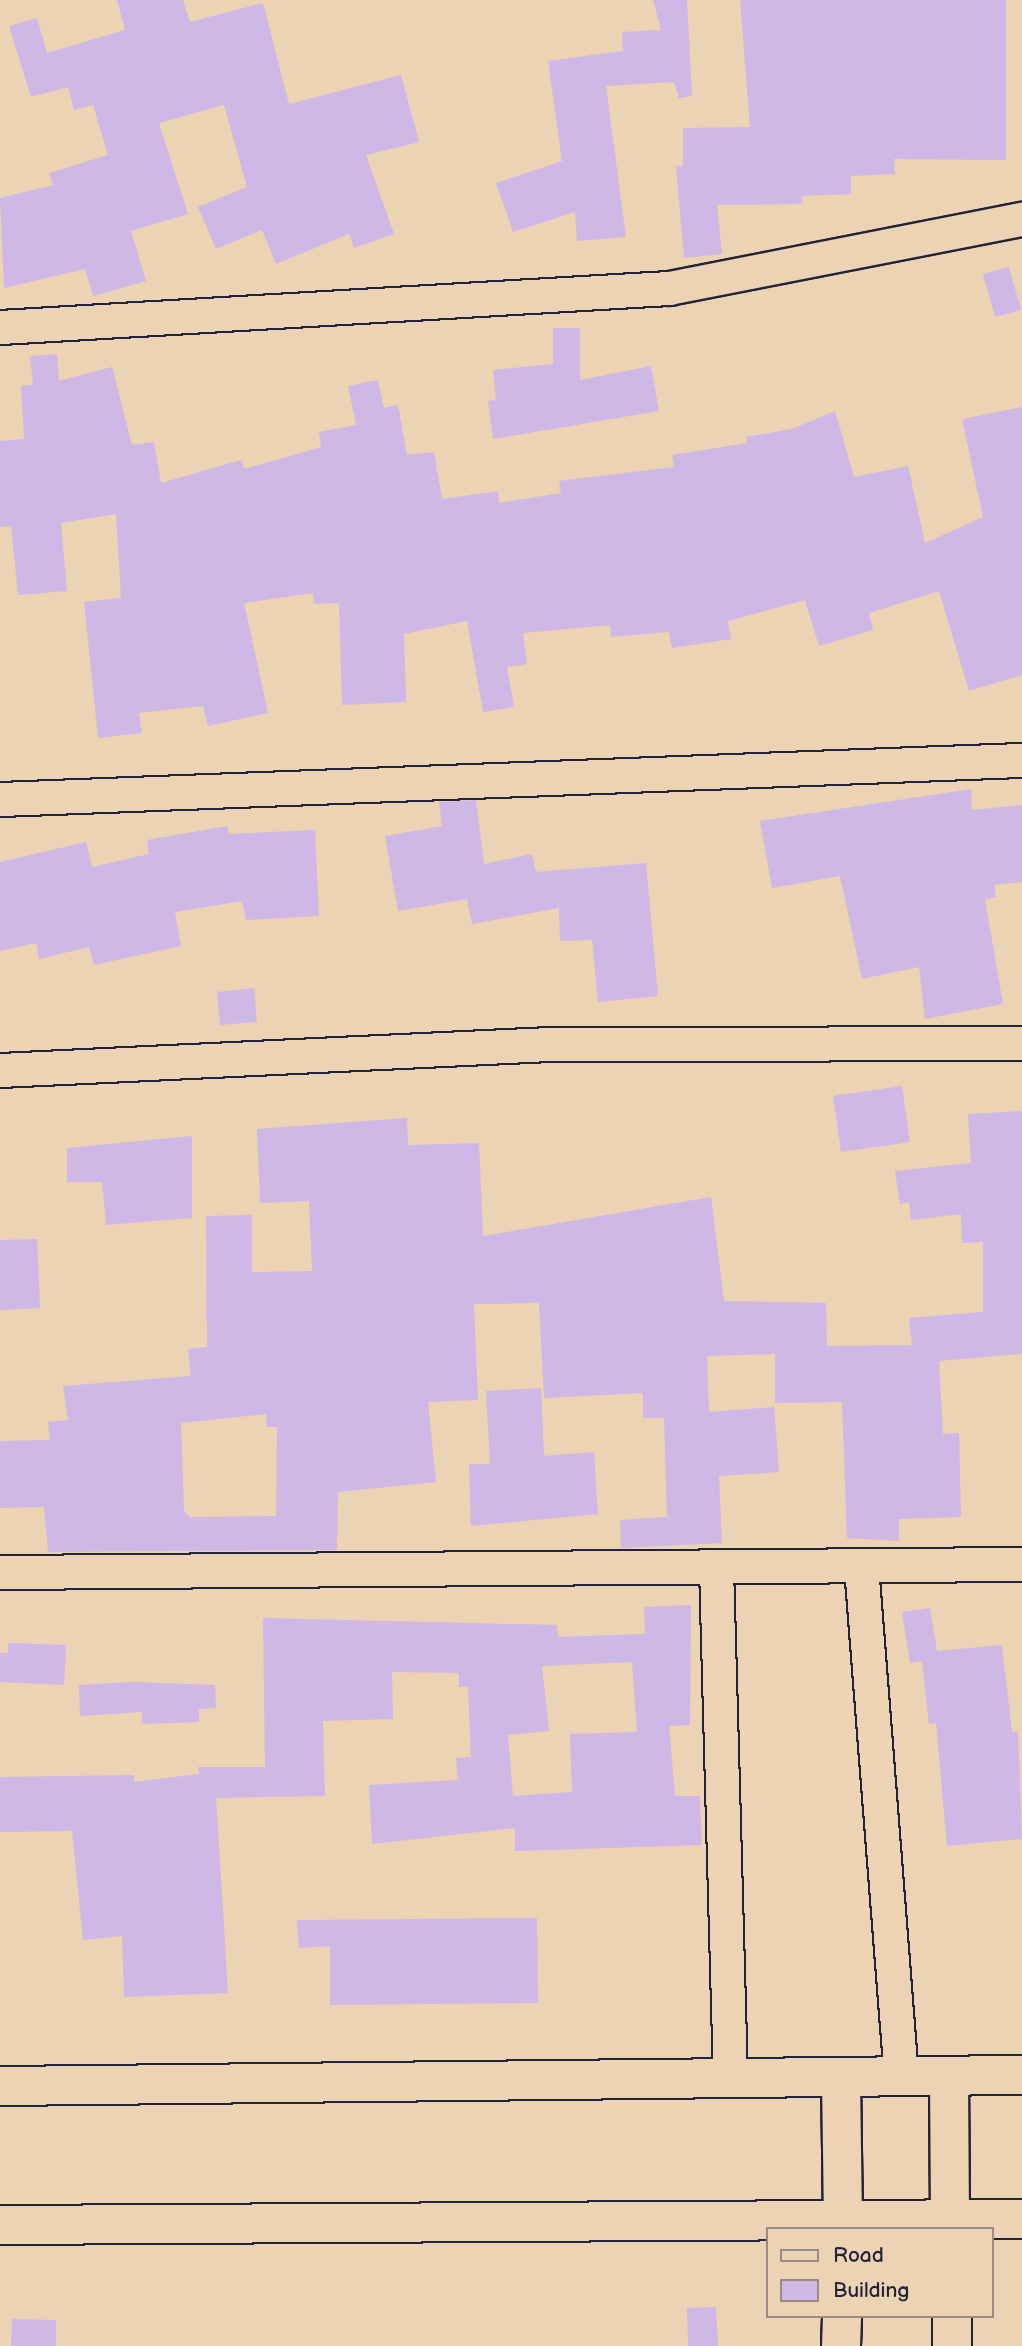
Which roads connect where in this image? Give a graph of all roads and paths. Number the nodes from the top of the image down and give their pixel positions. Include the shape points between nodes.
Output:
1 (1022, 219) edge
2 (0, 327) edge
3 (1022, 760) edge
4 (0, 799) edge
5 (1022, 1043) edge
6 (0, 1070) edge
7 (1022, 1564) edge
8 (861, 1566) junction
9 (716, 1567) junction
10 (0, 1572) edge
11 (1022, 2075) edge
12 (949, 2076) junction
13 (901, 2077) junction
14 (841, 2078) junction
15 (730, 2079) junction
16 (0, 2086) edge
17 (1022, 2219) edge
18 (950, 2223) edge
19 (844, 2224) edge
20 (0, 2225) edge
21 (842, 2318) edge
22 (952, 2318) edge
23 (841, 2346) edge
24 (952, 2346) edge

1 - 2 street via 669,288
3 - 4 street
5 - 6 street via 549,1044
7 - 8 street
8 - 9 street
8 - 13 street
9 - 10 street
9 - 15 street
11 - 12 main road
12 - 13 main road
12 - 18 main road
13 - 14 main road
14 - 15 main road
14 - 19 main road
15 - 16 main road
17 - 18 main road
18 - 19 main road
19 - 20 main road
21 - 23 main road
22 - 24 main road

